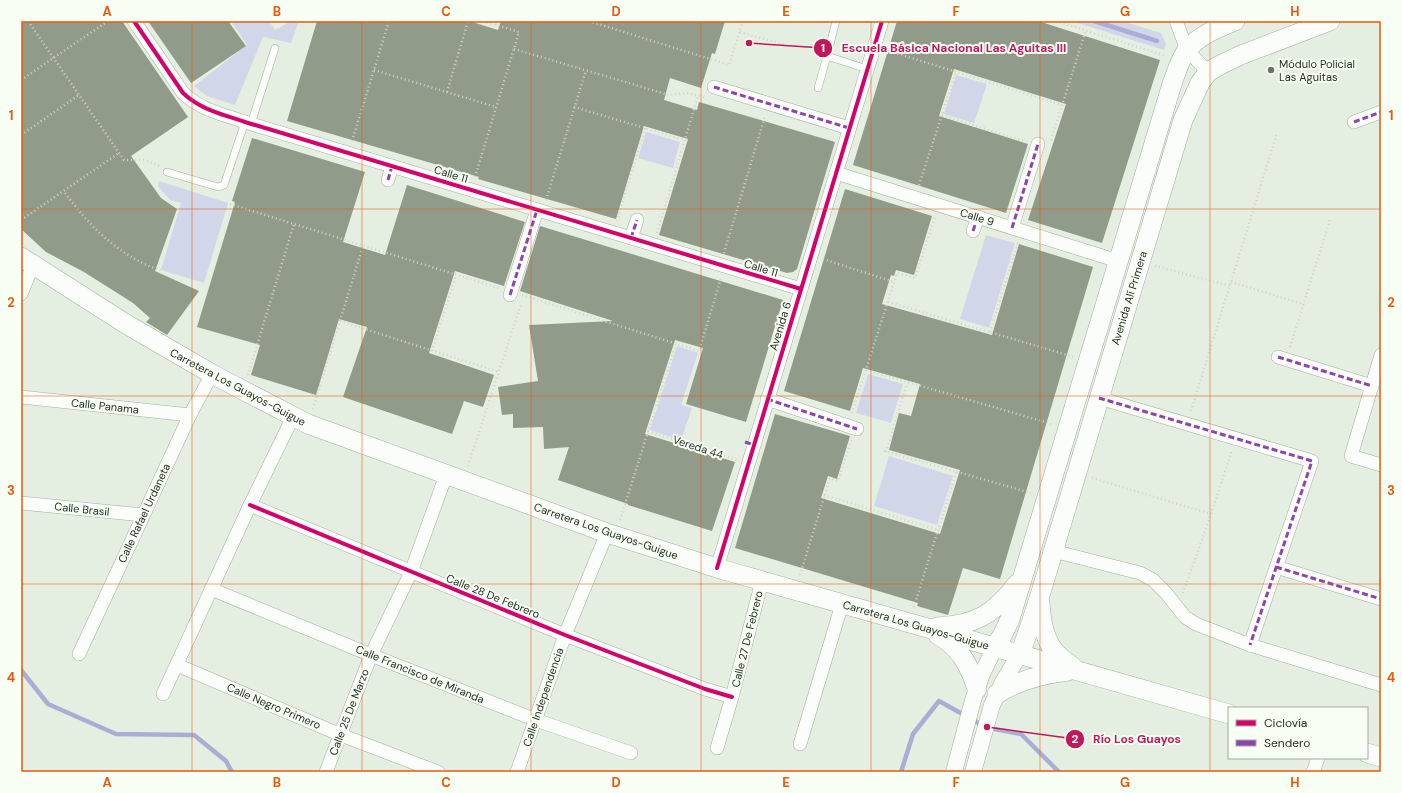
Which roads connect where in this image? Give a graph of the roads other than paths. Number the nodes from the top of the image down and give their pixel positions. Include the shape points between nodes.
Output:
1 (134, 21) edge
2 (836, 21) edge
3 (882, 21) edge
4 (1176, 21) edge
5 (1235, 21) edge
6 (1330, 21) edge
7 (275, 48) dead end
8 (827, 56) junction
9 (1184, 56) junction
10 (867, 69) junction
11 (1208, 72) junction
12 (714, 87) road end
13 (818, 88) dead end
14 (1381, 112) edge
15 (1354, 122) dead end
16 (248, 123) junction
17 (849, 128) junction
18 (1042, 144) road end
19 (392, 166) junction
20 (165, 169) road end
21 (836, 172) junction
22 (388, 180) dead end
23 (540, 210) junction
24 (978, 217) junction
25 (638, 220) dead end
26 (1017, 229) junction
27 (973, 231) dead end
28 (631, 238) junction
29 (27, 261) edge
30 (1118, 261) junction
31 (801, 289) junction
32 (21, 294) edge
33 (515, 294) road end
34 (1381, 355) edge
35 (1282, 358) road end
36 (212, 374) junction
37 (1372, 386) junction
38 (21, 397) edge
39 (1099, 398) junction
40 (767, 400) junction
41 (190, 415) junction
42 (300, 421) junction
43 (853, 428) road end
44 (1381, 465) edge
45 (455, 478) junction
46 (21, 503) edge
47 (250, 505) junction
48 (143, 514) junction
49 (611, 534) junction
50 (1053, 551) junction
51 (1276, 567) junction
52 (717, 568) junction
53 (411, 572) junction
54 (1024, 573) junction
55 (762, 581) junction
56 (211, 590) junction
57 (1041, 592) junction
58 (1381, 599) edge
59 (842, 604) junction
60 (918, 625) junction
61 (565, 635) junction
62 (1250, 645) junction
63 (995, 647) junction
64 (79, 654) dead end
65 (1020, 654) junction
66 (371, 655) junction
67 (177, 665) junction
68 (1077, 670) junction
69 (1381, 685) edge
70 (164, 694) dead end
71 (975, 695) junction
72 (732, 697) junction
73 (995, 699) junction
74 (1228, 714) edge
75 (536, 720) junction
76 (341, 735) junction
77 (800, 744) dead end
78 (717, 748) dead end
79 (631, 753) dead end
80 (1368, 753) edge
81 (1381, 757) edge
82 (1318, 759) edge
83 (326, 772) edge
84 (438, 772) edge
85 (517, 772) edge
86 (954, 772) edge
87 (973, 772) edge
88 (1314, 772) edge

1 - 16 street, Calle 11 via 183,93 193,102
2 - 8 lane
3 - 10 street, Avenida 6
4 - 9 street
5 - 9 main road, Avenida Alí Primera via 1201,38
6 - 11 main road, Avenida Alí Primera via 1241,55
7 - 16 lane
8 - 10 lane
8 - 13 lane
9 - 11 street
9 - 30 main road, Avenida Alí Primera via 1172,84
10 - 17 street, Avenida 6
11 - 39 main road, Avenida Alí Primera via 1200,83 1183,120
12 - 17 street
14 - 15 street
16 - 19 street, Calle 11
16 - 20 lane via 224,185 218,187
17 - 21 street, Avenida 6
18 - 26 street
19 - 22 street
19 - 23 street, Calle 11
21 - 24 street, Calle 9
21 - 31 street, Avenida 6
23 - 28 street, Calle 11
23 - 33 street
24 - 26 street, Calle 9
24 - 27 street
25 - 28 street
26 - 30 street, Calle 9
28 - 31 street, Calle 11
29 - 32 street
29 - 36 main road, Carretera Los Guayos-Guigue via 126,324
30 - 54 main road, Avenida Alí Primera
31 - 40 street, Avenida 6
34 - 37 street
35 - 37 street
36 - 41 street, Calle Rafael Urdaneta
36 - 42 main road, Carretera Los Guayos-Guigue
37 - 44 street via 1351,456
38 - 41 street, Calle Panama
39 - 50 main road, Avenida Alí Primera
39 - 51 street via 1312,461
40 - 43 street
40 - 52 street, Avenida 6 via 749,443 748,464
41 - 48 street, Calle Rafael Urdaneta
42 - 45 main road, Carretera Los Guayos-Guigue
42 - 47 street
45 - 49 main road, Carretera Los Guayos-Guigue
45 - 53 street, Calle 25 De Marzo
46 - 48 street, Calle Brasil
47 - 53 street, Calle 28 De Febrero
47 - 56 street
48 - 64 street, Calle Rafael Urdaneta
49 - 52 main road, Carretera Los Guayos-Guigue
49 - 61 street, Calle Independencia
50 - 57 main road, Avenida Alí Primera
50 - 62 street via 1140,573 1153,580 1185,617 1196,624
51 - 58 street
51 - 62 street
52 - 55 main road, Carretera Los Guayos-Guigue
53 - 61 street, Calle 28 De Febrero
53 - 66 street, Calle 25 De Marzo
54 - 60 main road via 1009,595 981,618 963,625
54 - 63 main road, Avenida Alí Primera via 1010,619
55 - 59 main road, Carretera Los Guayos-Guigue
55 - 72 street, Calle 27 De Febrero
56 - 66 street, Calle Francisco de Miranda
56 - 67 street
57 - 65 main road, Avenida Alí Primera
57 - 68 main road via 1040,619 1046,636 1055,652
59 - 60 main road, Carretera Los Guayos-Guigue
59 - 77 street
60 - 63 main road, Carretera Los Guayos-Guigue
60 - 71 main road via 952,645 962,656
61 - 72 street, Calle 28 De Febrero
61 - 75 street, Calle Independencia
62 - 69 street
63 - 65 main road, Carretera Los Guayos-Guigue
63 - 71 street
65 - 68 main road, Carretera Los Guayos-Guigue
65 - 73 street
66 - 75 street, Calle Francisco de Miranda
66 - 76 street, Calle 25 De Marzo
67 - 70 street
67 - 76 street, Calle Negro Primero
68 - 73 main road via 1037,675 1007,687
68 - 74 main road, Carretera Los Guayos-Guigue
71 - 86 street
72 - 78 street, Calle 27 De Febrero
73 - 87 street
75 - 79 street, Calle Francisco de Miranda
75 - 85 street, Calle Independencia
76 - 83 street, Calle 25 De Marzo
76 - 84 street, Calle Negro Primero
80 - 81 main road
82 - 88 street

